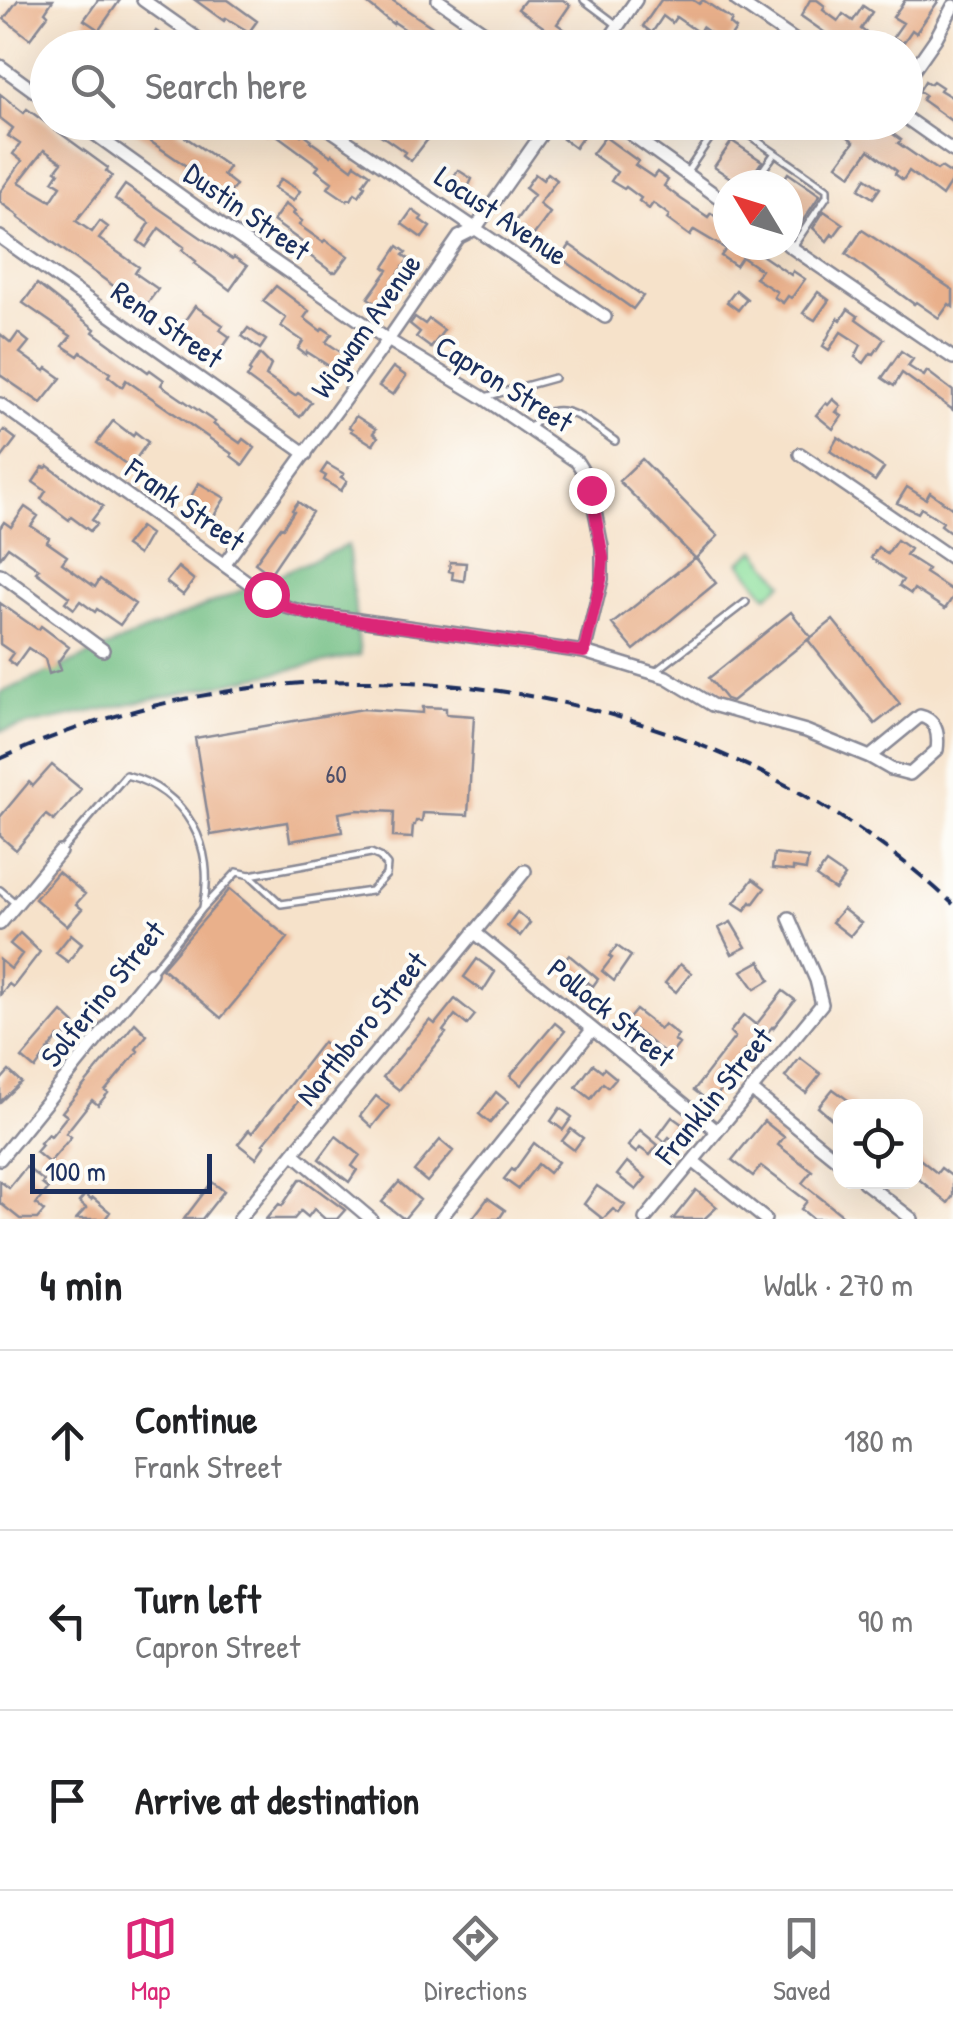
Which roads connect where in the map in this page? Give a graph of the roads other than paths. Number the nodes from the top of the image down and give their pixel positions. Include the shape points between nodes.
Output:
1 (144, 0) edge
2 (438, 0) edge
3 (584, 0) edge
4 (636, 0) edge
5 (736, 0) edge
6 (953, 6) edge
7 (619, 25) junction
8 (186, 30) edge
9 (481, 30) edge
10 (616, 30) edge
11 (780, 30) edge
12 (923, 56) edge
13 (0, 66) edge
14 (30, 87) edge
15 (923, 130) edge
16 (103, 140) edge
17 (345, 140) edge
18 (537, 140) edge
19 (639, 140) edge
20 (709, 140) edge
21 (756, 140) edge
22 (953, 151) edge
23 (775, 153) junction
24 (763, 170) edge
25 (799, 170) edge
26 (803, 173) edge
27 (685, 174) junction
28 (713, 194) edge
29 (803, 228) edge
30 (475, 229) junction
31 (0, 237) edge
32 (803, 255) edge
33 (606, 316) dead end
34 (388, 340) junction
35 (953, 358) edge
36 (554, 378) dead end
37 (482, 397) junction
38 (0, 404) edge
39 (529, 430) junction
40 (616, 441) dead end
41 (306, 454) junction
42 (800, 454) dead end
43 (953, 559) edge
44 (225, 563) junction
45 (0, 574) edge
46 (746, 602) dead end
47 (103, 650) dead end
48 (584, 652) junction
49 (654, 673) junction
50 (870, 757) junction
51 (60, 852) joint
52 (525, 871) dead end
53 (250, 875) junction
54 (0, 890) edge
55 (17, 904) junction
56 (203, 908) junction
57 (789, 918) dead end
58 (0, 924) edge
59 (474, 932) junction
60 (151, 972) joint
61 (592, 1030) junction
62 (751, 1090) junction
63 (717, 1131) junction
64 (293, 1153) junction
65 (833, 1156) edge
66 (0, 1159) edge
67 (693, 1161) junction
68 (873, 1189) edge
69 (239, 1219) edge
70 (371, 1219) edge
71 (440, 1219) edge
72 (645, 1219) edge
73 (765, 1219) edge
74 (912, 1219) edge

1 - 8 street
2 - 9 street
3 - 7 lane
4 - 7 street
5 - 11 street
6 - 12 street
7 - 10 street
13 - 14 street
15 - 22 street
16 - 34 street, Dustin Street
17 - 30 street, Locust Avenue
18 - 30 street, Wigwam Avenue
19 - 27 street
20 - 27 lane
21 - 23 lane
23 - 24 lane
23 - 25 lane
26 - 29 lane via 827,196
27 - 28 street
30 - 33 street, Locust Avenue
30 - 34 street, Wigwam Avenue via 460,238
31 - 41 street, Rena Street
32 - 35 street
34 - 37 street, Capron Street
34 - 41 street, Wigwam Avenue
36 - 37 lane
37 - 39 street, Capron Street
38 - 44 street, Frank Street
39 - 40 lane via 558,409
39 - 48 street, Capron Street via 577,462 589,481 603,558
41 - 44 street, Wigwam Avenue
42 - 43 street
44 - 48 street, Frank Street via 276,601 309,614
45 - 47 street
46 - 49 lane
48 - 49 street, Frank Street
49 - 50 street, Frank Street via 712,704
50 - 50 street, Frank Street via 920,716 939,736 938,750 910,774
51 - 55 street
51 - 56 lane via 126,775 145,780 180,809 202,842
52 - 59 street, Northboro Street
53 - 53 lane, Solferino Street via 371,854 387,864 371,892 281,904
53 - 56 lane, Solferino Street via 236,872
54 - 55 lane
55 - 58 street
56 - 60 lane, Solferino Street
57 - 62 street, Franklin Street via 822,1004
59 - 61 street, Pollock Street
59 - 64 street, Northboro Street
60 - 66 street, Solferino Street
61 - 63 street, Pollock Street
61 - 71 street
62 - 63 street, Franklin Street
62 - 65 street
63 - 67 street, Franklin Street
64 - 69 street, Northboro Street
64 - 70 street
67 - 72 street, Franklin Street
67 - 73 street
68 - 74 street

